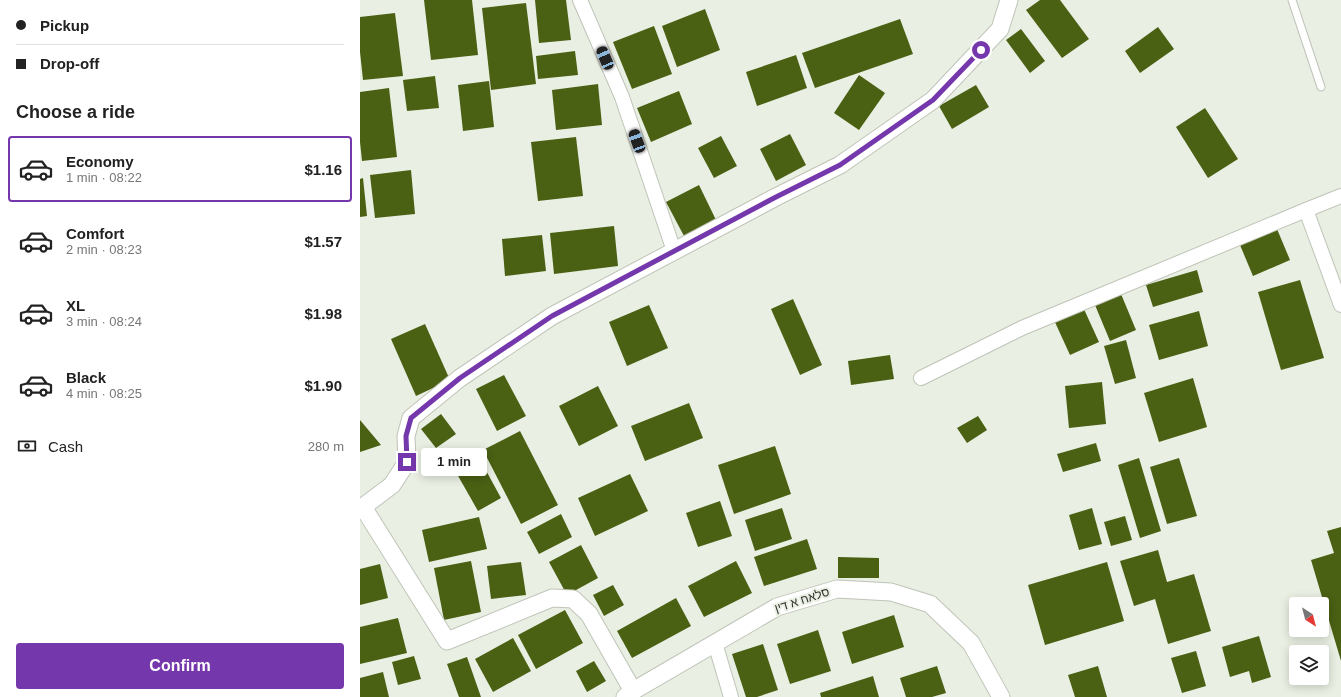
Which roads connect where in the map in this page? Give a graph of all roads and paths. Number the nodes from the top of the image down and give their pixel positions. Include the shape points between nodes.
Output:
1 (580, 0) edge
2 (1009, 0) edge
3 (1292, 0) edge
4 (1321, 87) dead end
5 (1341, 196) edge
6 (1306, 210) junction
7 (674, 251) junction
8 (1341, 305) edge
9 (921, 378) dead end
10 (362, 508) edge
11 (715, 643) junction
12 (629, 694) edge
13 (731, 697) edge
14 (1001, 697) edge

1 - 7 street via 622,97
2 - 7 street via 1000,30 933,100 840,165
3 - 4 lane
5 - 6 street
6 - 8 street
6 - 9 street via 1022,328
7 - 10 street via 552,316 460,378 411,418 406,436 407,462 392,485
10 - 12 street via 447,641 552,598 572,599 589,614
11 - 12 street, סלאח א דין
11 - 13 street
11 - 14 street, סלאח א דין via 777,606 837,589 891,592 930,604 971,643

